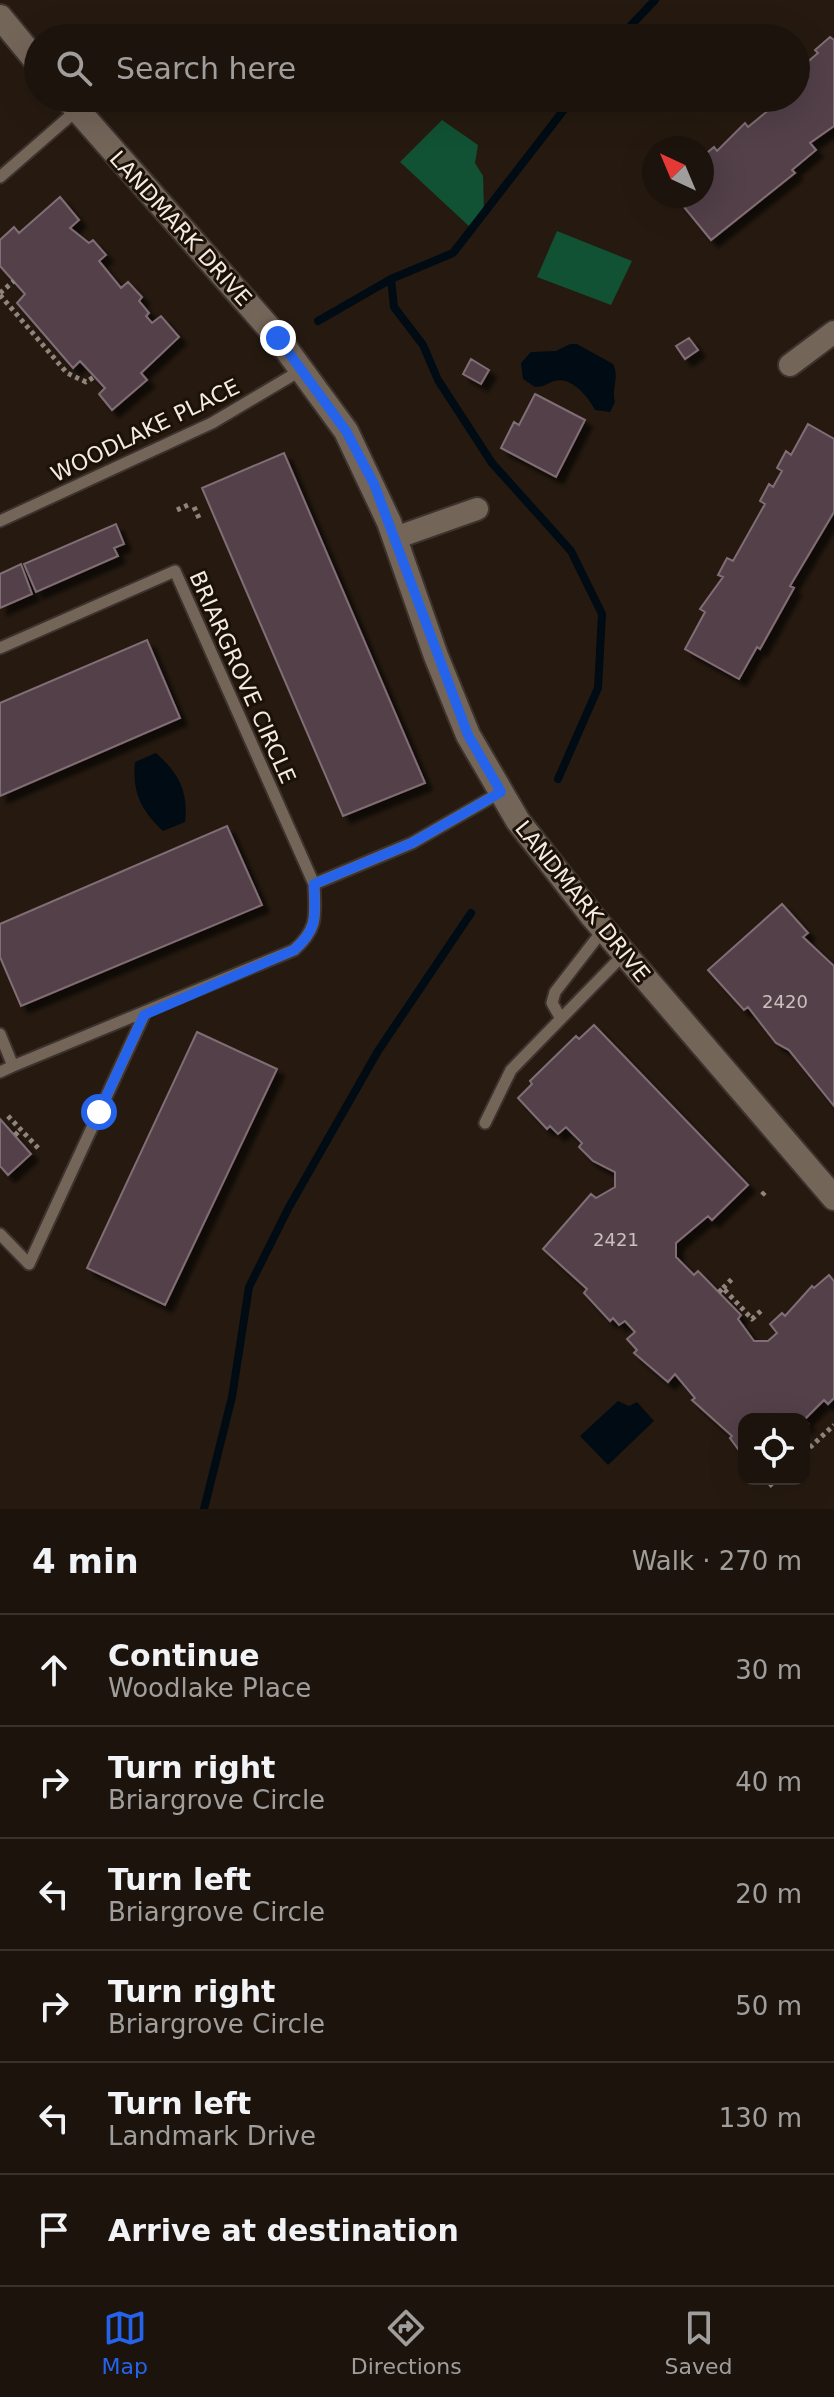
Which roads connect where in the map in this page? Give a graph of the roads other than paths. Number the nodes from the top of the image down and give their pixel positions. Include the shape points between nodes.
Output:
1 (0, 17) edge
2 (24, 46) edge
3 (64, 112) edge
4 (79, 112) edge
5 (0, 177) edge
6 (834, 332) edge
7 (790, 365) dead end
8 (304, 369) junction
9 (477, 509) dead end
10 (1, 517) edge
11 (395, 538) junction
12 (0, 648) edge
13 (501, 792) junction
14 (314, 884) junction
15 (603, 930) junction
16 (624, 954) junction
17 (144, 1015) junction
18 (560, 1017) junction
19 (0, 1034) edge
20 (13, 1066) junction
21 (0, 1072) edge
22 (485, 1123) dead end
23 (834, 1198) edge
24 (0, 1234) edge

1 - 2 street
3 - 5 lane
4 - 8 street, LANDMARK DRIVE
6 - 7 street
8 - 10 lane, WOODLAKE PLACE via 212,423
8 - 11 street, LANDMARK DRIVE via 361,457
9 - 11 street
11 - 13 street, LANDMARK DRIVE via 468,735
12 - 14 lane, BRIARGROVE CIRCLE via 175,571
13 - 14 lane via 412,843
13 - 15 street, LANDMARK DRIVE via 535,845
14 - 17 lane, BRIARGROVE CIRCLE via 316,918 310,937 294,950
15 - 16 street, LANDMARK DRIVE
15 - 18 lane via 555,992 552,1003
16 - 18 lane
16 - 23 street, LANDMARK DRIVE
17 - 20 lane, BRIARGROVE CIRCLE
17 - 24 lane via 29,1264
18 - 22 lane via 511,1070
19 - 20 lane
20 - 21 lane, BRIARGROVE CIRCLE

